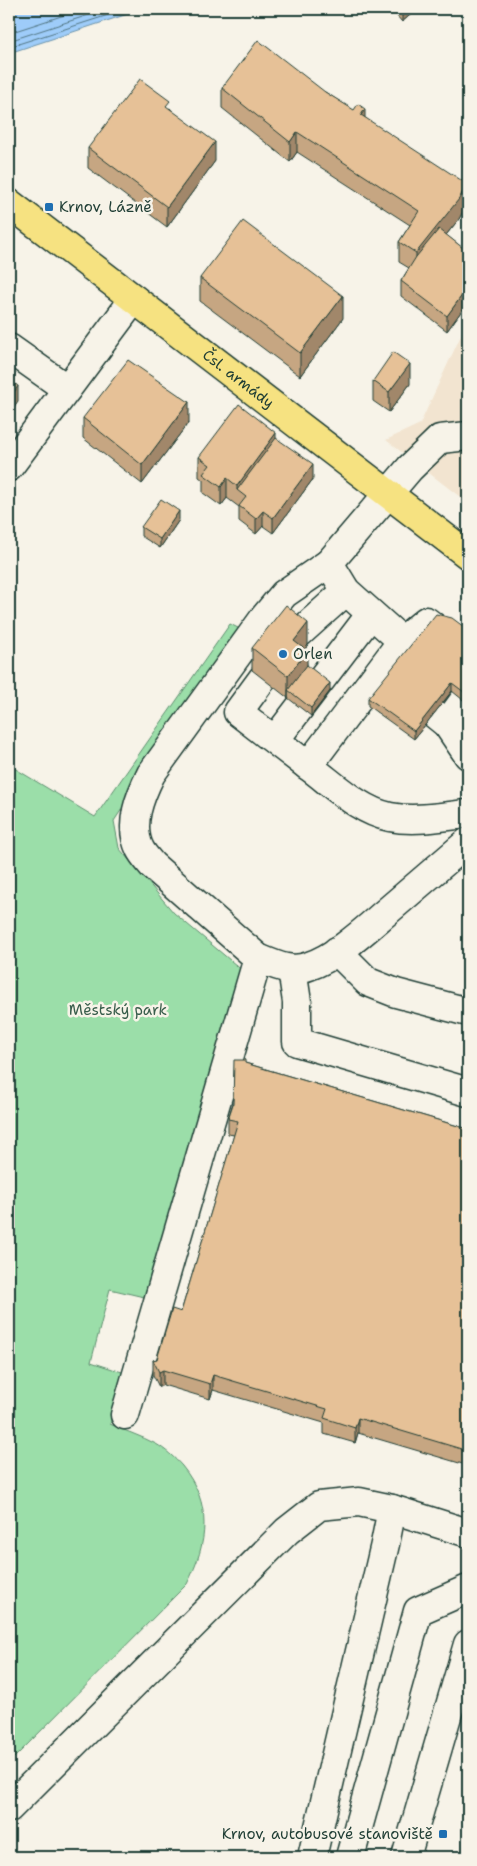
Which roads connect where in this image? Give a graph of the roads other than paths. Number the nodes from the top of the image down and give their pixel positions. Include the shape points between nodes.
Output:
1 (9, 203) edge
2 (134, 300) junction
3 (9, 348) edge
4 (67, 389) junction
5 (468, 436) edge
6 (9, 467) edge
7 (388, 494) junction
8 (468, 556) edge
9 (329, 563) junction
10 (346, 591) junction
11 (372, 614) junction
12 (296, 636) edge
13 (402, 641) junction
14 (468, 654) edge
15 (380, 669) junction
16 (263, 678) edge
17 (468, 695) edge
18 (447, 724) junction
19 (275, 740) junction
20 (468, 754) edge
21 (308, 766) junction
22 (468, 814) edge
23 (468, 842) edge
24 (337, 950) junction
25 (258, 958) junction
26 (292, 969) junction
27 (468, 1012) edge
28 (468, 1092) edge
29 (126, 1415) dead end
30 (392, 1509) junction
31 (468, 1532) edge
32 (468, 1589) edge
33 (468, 1644) edge
34 (9, 1808) edge
35 (312, 1857) edge
36 (350, 1857) edge
37 (406, 1857) edge

1 - 2 main road, Čsl. armády
2 - 4 lane
2 - 7 main road, Čsl. armády
3 - 4 lane
4 - 6 lane
5 - 7 lane via 440,439
7 - 8 main road, Čsl. armády
7 - 9 lane
9 - 10 lane
9 - 25 lane via 284,594 264,618 151,774 136,813 135,831 140,849 152,865
10 - 11 lane
10 - 12 lane
11 - 13 lane
11 - 19 lane
13 - 14 lane via 426,620
13 - 15 lane
15 - 18 lane
15 - 21 lane
16 - 19 lane via 238,712
17 - 18 lane
18 - 20 lane
19 - 21 lane
21 - 22 lane via 365,808 390,817
23 - 24 lane
24 - 26 lane via 309,967
24 - 27 lane via 368,982
25 - 26 lane
25 - 29 lane
26 - 28 lane via 297,1002 297,1042
30 - 31 lane
30 - 34 lane via 359,1502 319,1506 275,1543
30 - 35 lane
32 - 36 lane via 418,1611
33 - 37 lane

